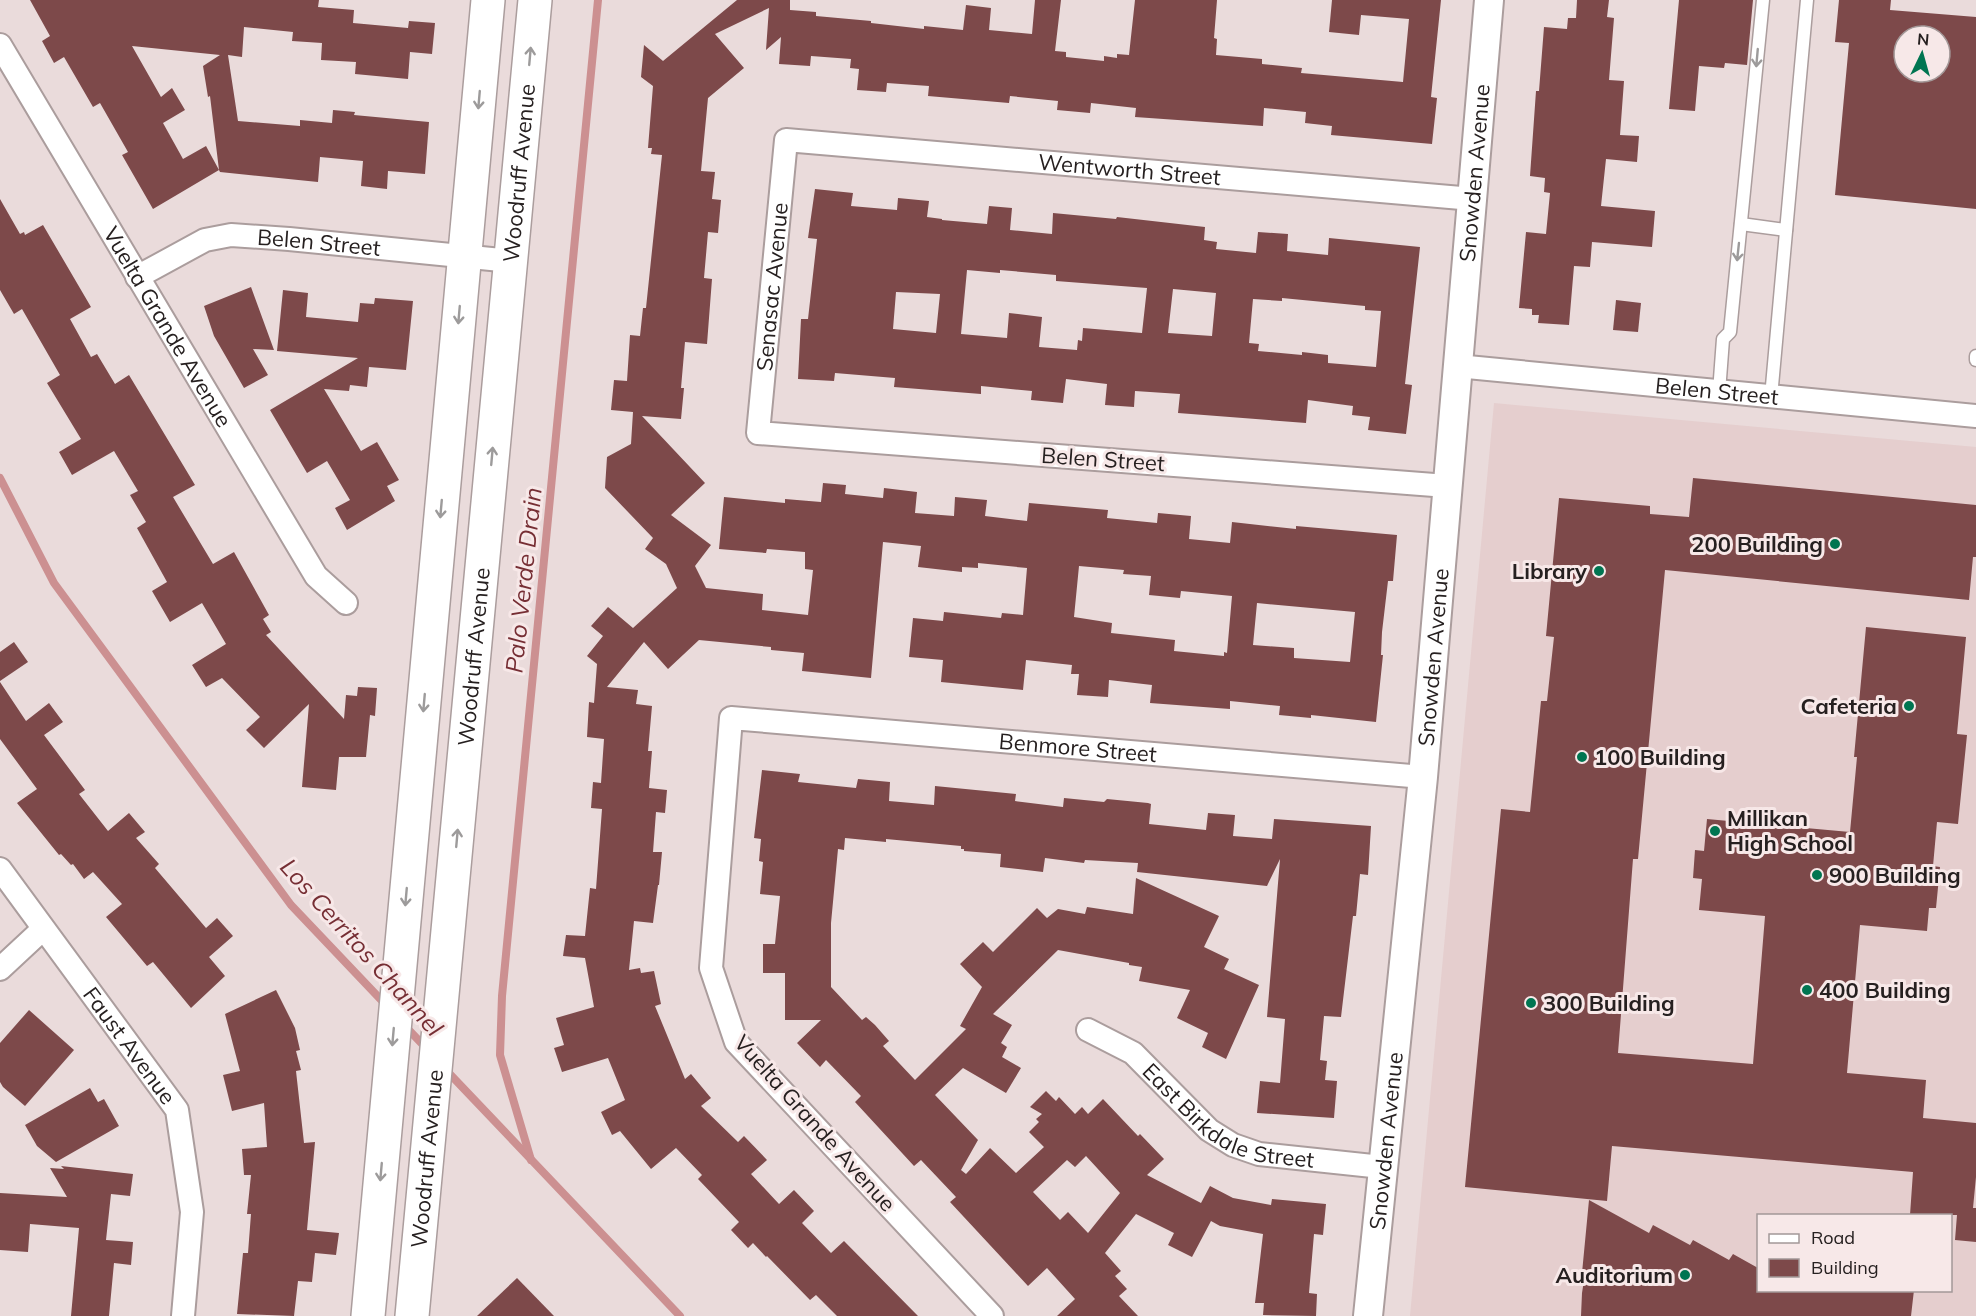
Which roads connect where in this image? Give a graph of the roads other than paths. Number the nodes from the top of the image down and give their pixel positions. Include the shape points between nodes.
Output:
1 (488, 0) edge
2 (535, 0) edge
3 (1489, 0) edge
4 (1763, 0) edge
5 (1807, 0) edge
6 (0, 45) edge
7 (786, 140) joint
8 (1473, 199) junction
9 (1741, 224) junction
10 (1786, 230) junction
11 (464, 256) junction
12 (511, 261) junction
13 (137, 277) junction
14 (1457, 366) junction
15 (1719, 392) junction
16 (1771, 397) junction
17 (1976, 416) edge
18 (758, 433) joint
19 (1447, 486) junction
20 (346, 603) dead end
21 (731, 718) joint
22 (1423, 777) junction
23 (0, 870) edge
24 (43, 930) junction
25 (0, 969) edge
26 (1088, 1030) dead end
27 (1382, 1167) junction
28 (183, 1316) edge
29 (368, 1316) edge
30 (412, 1316) edge
31 (992, 1316) edge
32 (1368, 1316) edge

1 -> 11 main road, Woodruff Avenue
12 -> 2 main road, Woodruff Avenue
3 - 8 street, Snowden Avenue
4 -> 9 lane
5 - 10 lane
6 - 13 street, Vuelta Grande Avenue
7 - 8 street, Wentworth Street
7 - 18 street, Senasac Avenue
8 - 14 street, Snowden Avenue
9 - 10 lane
9 -> 15 lane via 1730,332 1723,339
10 - 16 lane
11 - 12 street, Belen Street
11 - 13 street, Belen Street via 231,235 205,240
11 -> 29 main road, Woodruff Avenue
30 -> 12 main road, Woodruff Avenue
13 - 20 street, Vuelta Grande Avenue via 316,576
14 - 15 street, Belen Street
14 - 19 street, Snowden Avenue
15 - 16 street, Belen Street
16 - 17 street, Belen Street
18 - 19 street, Belen Street
19 - 22 street, Snowden Avenue
21 - 22 street, Benmore Street
21 - 31 street, Vuelta Grande Avenue via 711,968 736,1042
22 - 27 street, Snowden Avenue
23 - 24 street, Faust Avenue
24 - 25 street
24 - 28 street, Faust Avenue via 177,1110 192,1212
26 - 27 street, East Birkdale Street via 1133,1053 1209,1130 1233,1145 1259,1154
27 - 32 street, Snowden Avenue

